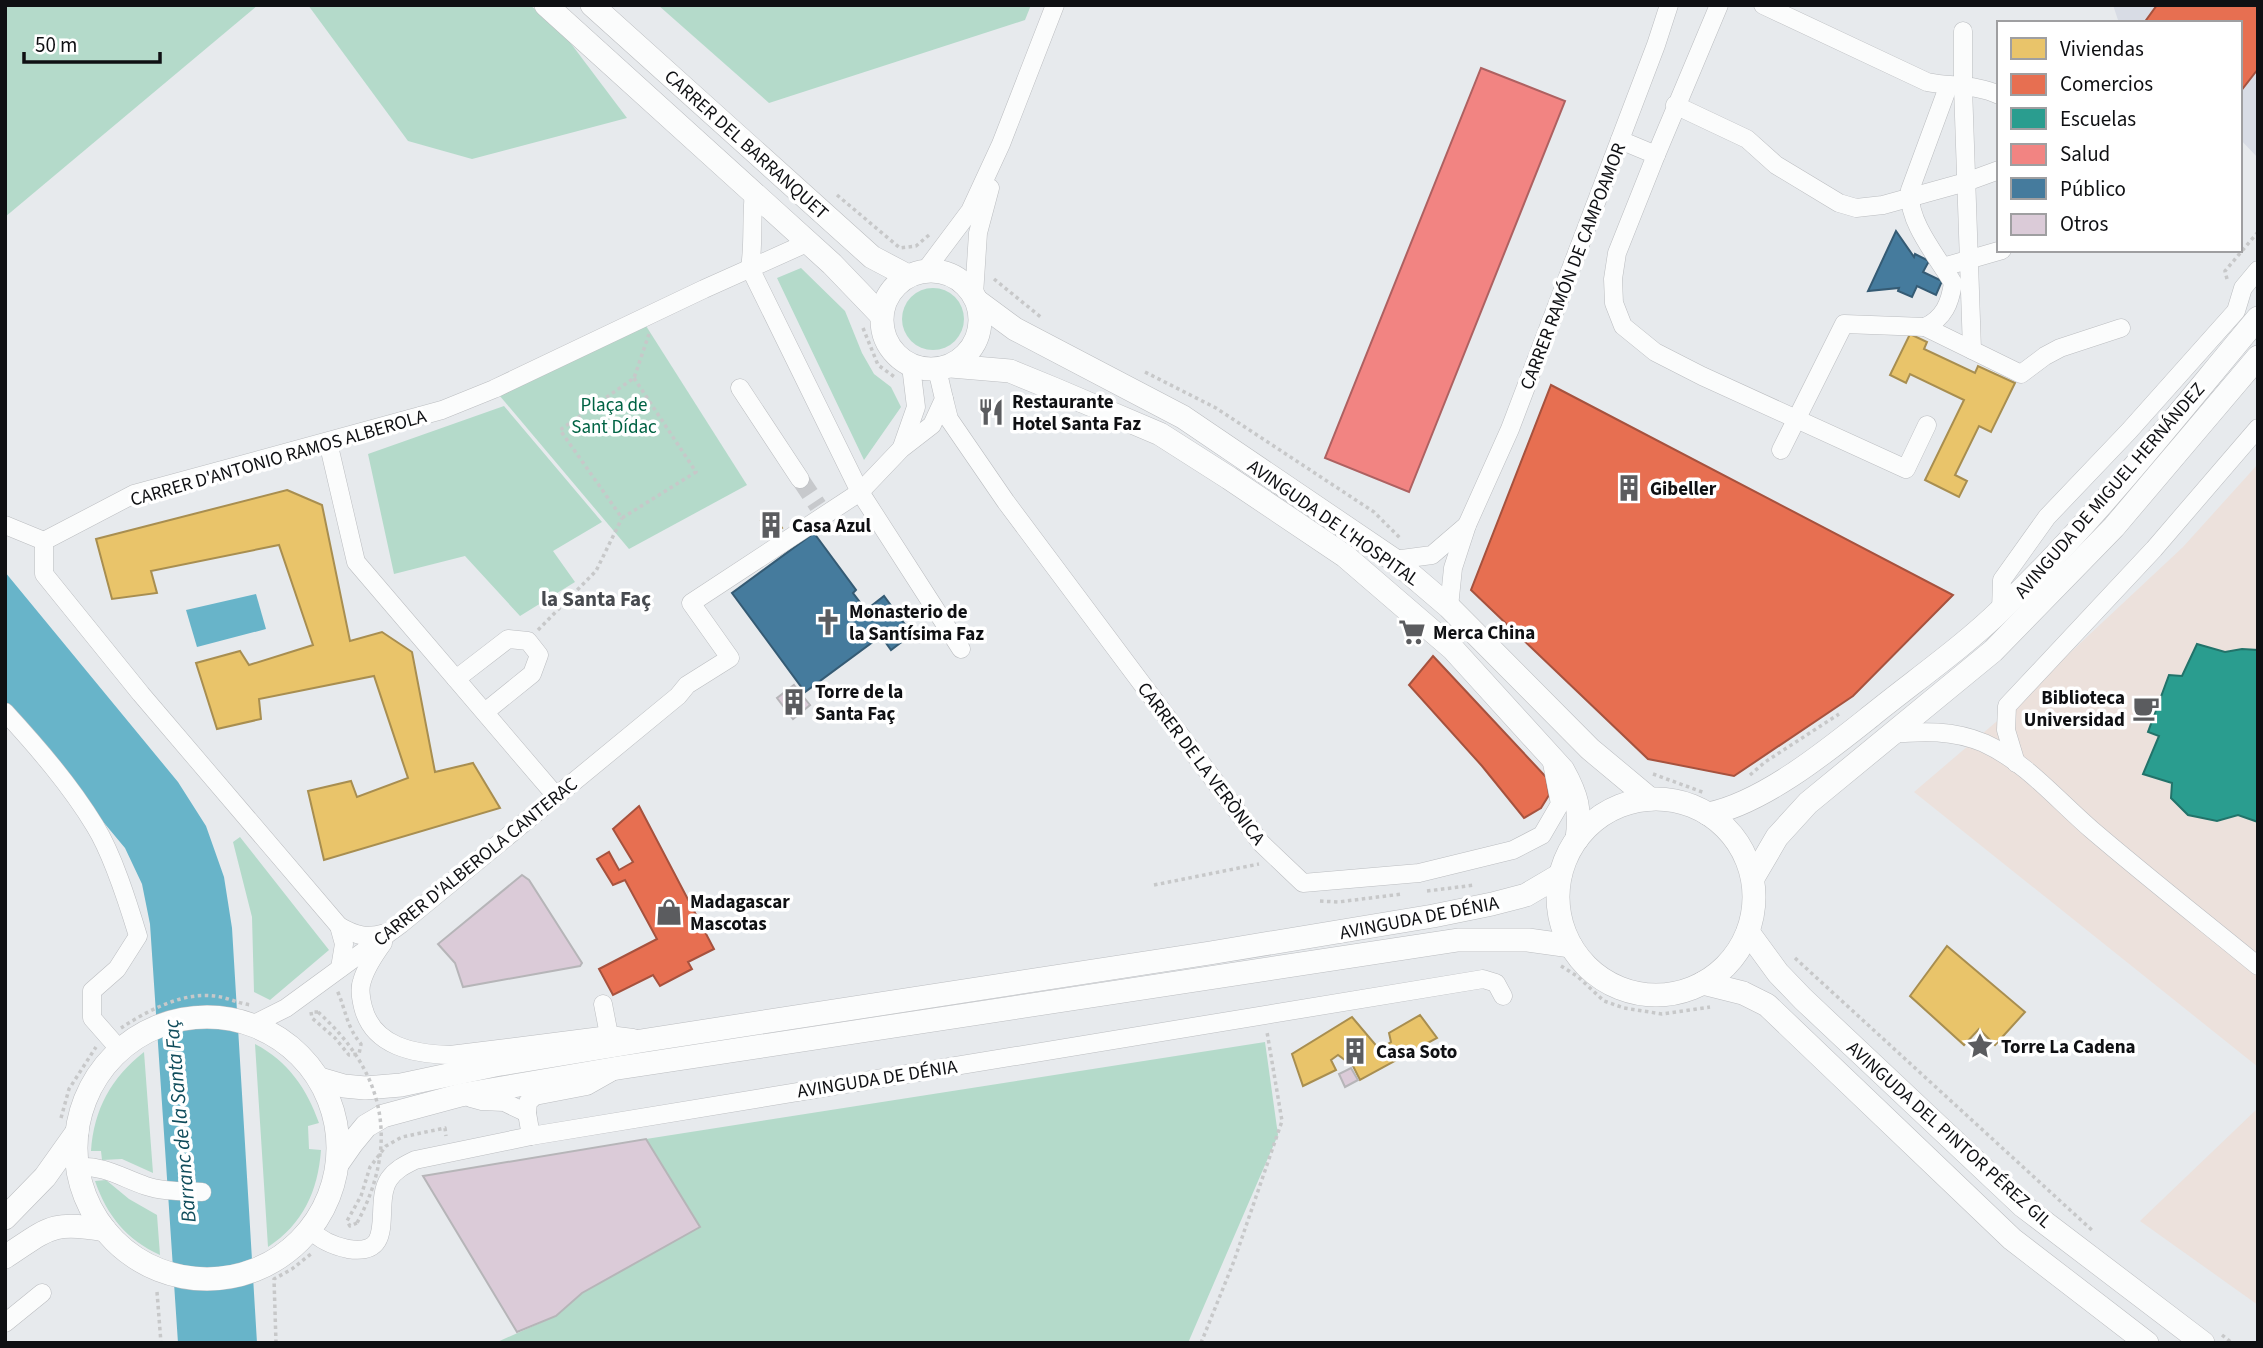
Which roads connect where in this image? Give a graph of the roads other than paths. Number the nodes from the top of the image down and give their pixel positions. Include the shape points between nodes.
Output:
1 (547, 5) edge
2 (592, 5) edge
3 (1055, 5) edge
4 (1669, 5) edge
5 (1719, 5) edge
6 (1763, 5) edge
7 (1963, 31) dead end
8 (1955, 87) junction
9 (1997, 94) edge
10 (1675, 105) junction
11 (1619, 140) junction
12 (1001, 144) junction
13 (1656, 156) junction
14 (1997, 171) edge
15 (1966, 182) junction
16 (754, 192) junction
17 (1909, 198) junction
18 (808, 242) junction
19 (1997, 252) edge
20 (1969, 260) junction
21 (1943, 267) junction
22 (750, 268) junction
23 (2258, 270) edge
24 (916, 273) junction
25 (975, 298) junction
26 (881, 316) junction
27 (2258, 318) edge
28 (1925, 327) junction
29 (2121, 328) dead end
30 (1972, 350) junction
31 (2258, 357) edge
32 (911, 366) junction
33 (944, 368) junction
34 (740, 388) dead end
35 (944, 399) junction
36 (1796, 419) junction
37 (1927, 425) dead end
38 (2258, 428) edge
39 (328, 442) junction
40 (901, 449) junction
41 (1780, 450) dead end
42 (800, 479) tunnel mouth
43 (857, 495) junction
44 (5, 525) edge
45 (1467, 525) junction
46 (44, 541) junction
47 (1394, 560) junction
48 (1449, 607) junction
49 (2001, 611) junction
50 (961, 649) dead end
51 (456, 679) junction
52 (5, 712) edge
53 (485, 712) junction
54 (1890, 734) junction
55 (1550, 755) junction
56 (2016, 762) junction
57 (556, 796) junction
58 (1650, 799) junction
59 (1708, 804) junction
60 (1577, 839) junction
61 (1560, 874) junction
62 (1753, 878) junction
63 (339, 926) junction
64 (392, 930) junction
65 (1748, 932) junction
66 (1564, 955) junction
67 (2258, 966) edge
68 (340, 968) junction
69 (1703, 983) junction
70 (1503, 996) dead end
71 (603, 1004) dead end
72 (248, 1017) junction
73 (609, 1035) junction
74 (647, 1040) junction
75 (113, 1043) junction
76 (618, 1068) junction
77 (320, 1079) junction
78 (461, 1095) junction
79 (527, 1113) junction
80 (68, 1127) junction
81 (531, 1136) junction
82 (338, 1163) junction
83 (77, 1167) junction
84 (202, 1192) dead end
85 (5, 1218) edge
86 (104, 1230) junction
87 (311, 1230) junction
88 (5, 1258) edge
89 (42, 1293) dead end
90 (5, 1323) edge
91 (2212, 1339) edge
92 (2147, 1343) edge

1 - 16 main road, CARRER DEL BARRANQUET
2 - 24 main road, CARRER DEL BARRANQUET via 872,257
3 - 12 street
4 - 11 street, CARRER RAMÓN DE CAMPOAMOR
5 - 10 street
6 - 8 street via 1927,82
7 - 8 street
8 - 9 street via 1983,88
8 - 15 street
8 - 17 street
10 - 13 street
10 - 17 street via 1747,139 1776,165 1839,204 1871,207
11 - 13 street
11 - 45 street, CARRER RAMÓN DE CAMPOAMOR via 1510,429
12 - 24 street via 970,211
12 - 25 street via 978,233
13 - 36 street via 1617,253 1614,303 1623,326 1655,352
14 - 15 street
15 - 17 street
15 - 20 street
16 - 18 main road, CARRER DEL BARRANQUET
16 - 22 street, CARRER DEL BARRANQUET
17 - 21 street via 1915,222
18 - 22 street, CARRER D'ANTONIO RAMOS ALBEROLA
18 - 26 main road, CARRER DEL BARRANQUET
19 - 20 street
20 - 21 street
20 - 30 street
21 - 28 street via 1952,283 1951,296 1947,308
22 - 39 street, CARRER D'ANTONIO RAMOS ALBEROLA via 494,389 442,410
22 - 43 street, CARRER DEL BARRANQUET
23 - 49 street via 2243,288 2236,311 2047,517 2002,580
24 - 25 main road via 955,276
24 - 26 main road via 892,288
25 - 33 main road via 981,321 977,339 968,354
25 - 47 main road, AVINGUDA DE L'HOSPITAL via 1015,329 1183,417
26 - 32 main road via 886,343
27 - 49 main road, AVINGUDA DE MIGUEL HERNÁNDEZ via 2069,541
28 - 30 street
28 - 36 street via 1844,324
29 - 30 street via 2060,348 2021,374
31 - 54 main road, AVINGUDA DE MIGUEL HERNÁNDEZ via 2113,527 2002,642
32 - 33 main road
32 - 40 street via 916,407
33 - 35 street, CARRER DE LA VERÒNICA
33 - 55 main road, AVINGUDA DE L'HOSPITAL via 1010,371 1160,434 1229,478 1345,555 1453,649
34 - 42 street
35 - 40 street via 932,425
35 - 55 street, CARRER DE LA VERÒNICA via 949,419 1006,502 1261,843 1303,883 1419,873 1513,850 1542,835 1560,804
36 - 37 street via 1906,469
36 - 41 street
38 - 56 street via 2154,550 2007,706 2006,730
39 - 46 street, CARRER D'ANTONIO RAMOS ALBEROLA via 134,494
39 - 51 street via 356,562
40 - 43 street
43 - 50 street, CARRER DEL BARRANQUET
43 - 57 street, CARRER D'ALBEROLA CANTERAC via 691,603 730,658 687,685
44 - 46 street
45 - 47 street, CARRER RAMÓN DE CAMPOAMOR via 1432,555
45 - 48 street, CARRER RAMÓN DE CAMPOAMOR via 1453,568
46 - 63 street via 44,574
47 - 48 main road, AVINGUDA DE L'HOSPITAL
48 - 58 main road, AVINGUDA DE L'HOSPITAL via 1590,749
49 - 59 main road, AVINGUDA DE MIGUEL HERNÁNDEZ via 1837,743 1755,799 1727,810
51 - 53 street
51 - 53 street via 508,639 528,640 539,655 532,674
52 - 75 street via 47,758 96,828 127,900 138,936 117,969 92,991 92,1018
53 - 57 street
54 - 56 street via 1928,730 1965,736
54 - 62 main road, AVINGUDA DE MIGUEL HERNÁNDEZ via 1808,803 1777,837
55 - 60 main road, AVINGUDA DE L'HOSPITAL via 1575,791 1580,817
56 - 67 street
57 - 64 street, CARRER D'ALBEROLA CANTERAC
58 - 59 main road
58 - 60 main road via 1622,805 1597,819
59 - 62 main road via 1738,841
60 - 61 main road
61 - 66 main road
61 - 74 main road, AVINGUDA DE DÉNIA via 1526,895 1433,916
62 - 65 main road via 1755,897
63 - 64 street via 357,936 374,937
63 - 68 street via 344,944
64 - 68 street, CARRER D'ALBEROLA CANTERAC
64 - 73 street via 366,970 360,998 373,1031 388,1043 428,1055 450,1055
65 - 69 main road via 1722,970
65 - 91 main road, AVINGUDA DEL PINTOR PÉREZ GIL via 1803,999 2024,1206
66 - 69 main road via 1606,982 1630,991 1654,995
66 - 76 main road, AVINGUDA DE DÉNIA via 1528,940 1458,940
68 - 72 street, CARRER D'ALBEROLA CANTERAC via 286,1008
69 - 92 main road, AVINGUDA DEL PINTOR PÉREZ GIL via 1743,993 1767,1005 2012,1239
70 - 81 street, AVINGUDA DE DÉNIA via 1496,983 1483,979
71 - 73 street
72 - 75 main road via 146,1022
72 - 77 main road via 291,1046
73 - 74 street
74 - 77 main road, AVINGUDA DE DÉNIA via 401,1085 365,1088
75 - 80 main road
76 - 78 main road, AVINGUDA DE DÉNIA
76 - 79 street via 587,1086 535,1096 528,1102
77 - 82 main road via 338,1128
78 - 79 street via 504,1101
78 - 82 main road, AVINGUDA DE DÉNIA via 383,1116 366,1126
79 - 81 street
80 - 83 main road
80 - 85 main road via 45,1177
81 - 87 street, AVINGUDA DE DÉNIA via 415,1160 400,1168 382,1197 382,1231 375,1245 362,1251 319,1239
82 - 87 main road via 329,1198
83 - 84 street via 108,1170 161,1191
83 - 86 main road via 82,1189
86 - 87 main road via 159,1282 248,1273 291,1249
86 - 88 main road via 50,1227
89 - 90 street

